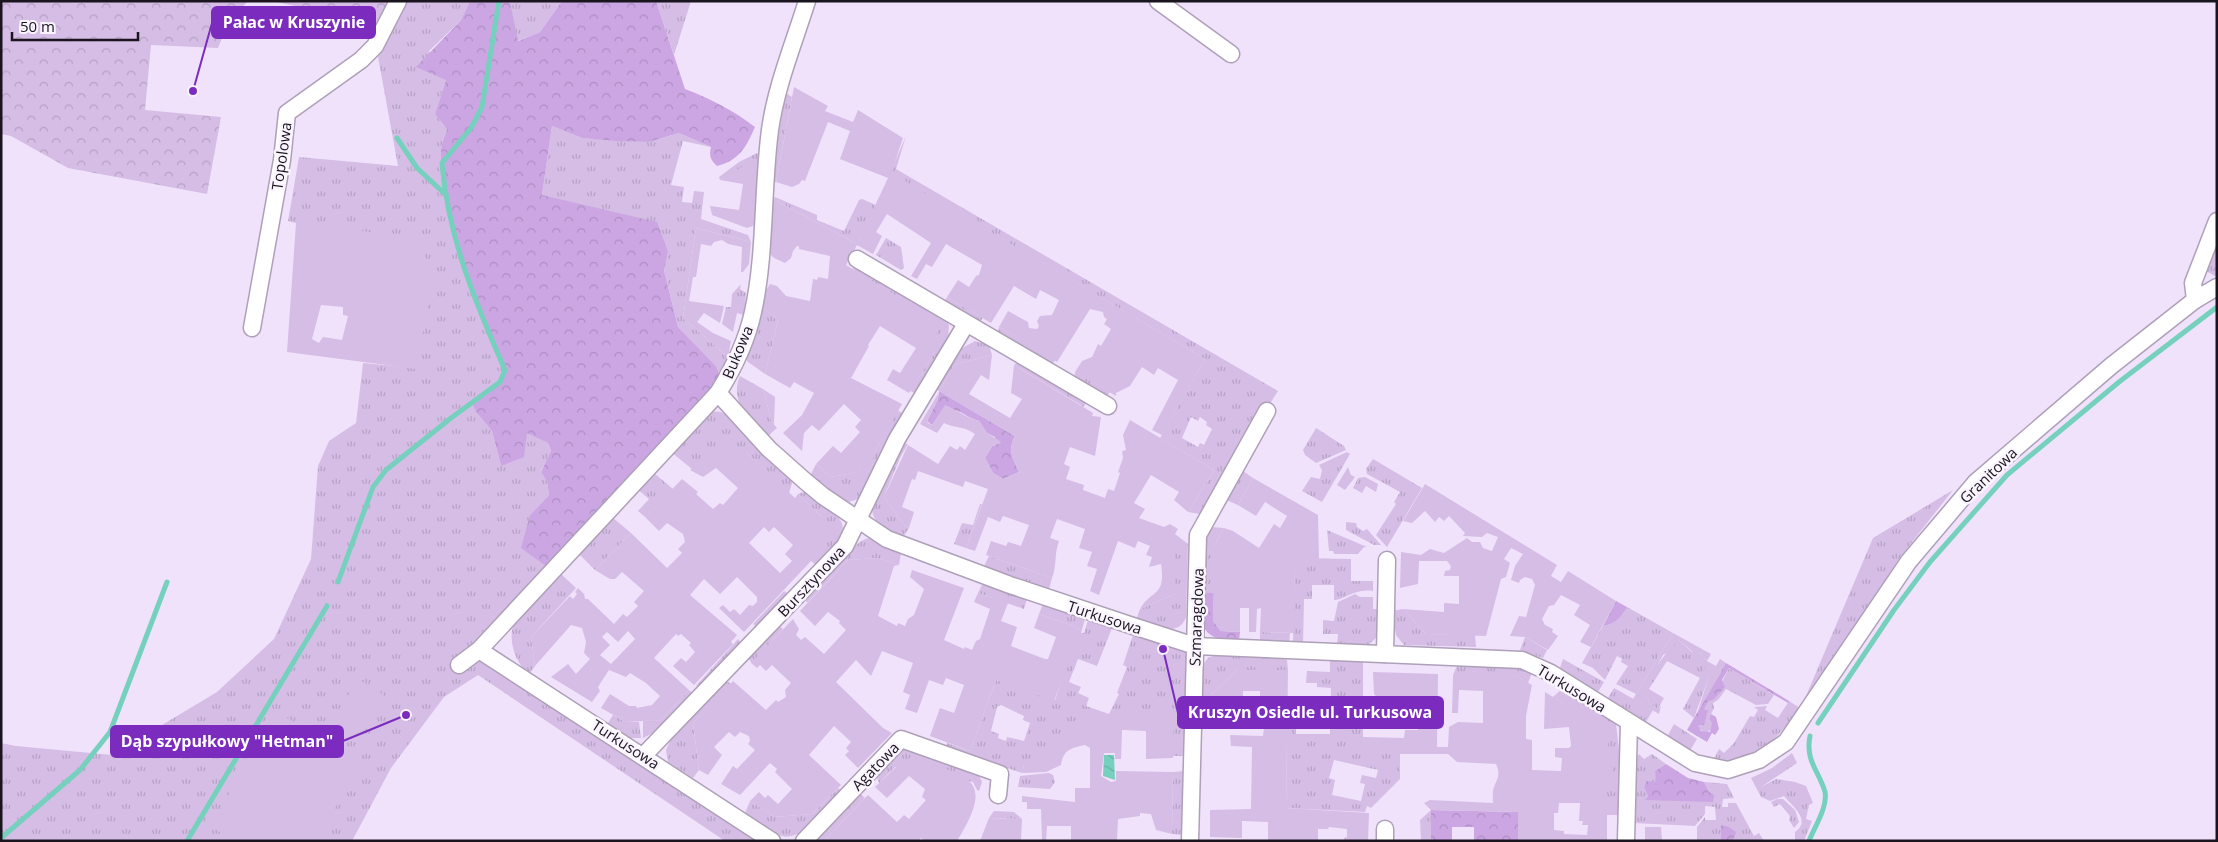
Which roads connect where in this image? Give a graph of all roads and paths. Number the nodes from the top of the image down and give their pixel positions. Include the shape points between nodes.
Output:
1 (398, 1) edge
2 (807, 1) edge
3 (1158, 1) edge
4 (1231, 54) dead end
5 (2217, 222) edge
6 (857, 259) dead end
7 (2217, 287) edge
8 (2195, 300) junction
9 (966, 324) junction
10 (252, 328) dead end
11 (718, 393) junction
12 (1108, 406) dead end
13 (1267, 411) dead end
14 (858, 522) junction
15 (1387, 560) dead end
16 (1194, 646) junction
17 (478, 650) junction
18 (1385, 654) junction
19 (459, 665) dead end
20 (1808, 709) joint
21 (1629, 723) junction
22 (644, 755) junction
23 (998, 795) dead end
24 (772, 841) edge
25 (804, 841) edge
26 (1190, 841) edge
27 (1626, 841) edge

1 - 10 street, Topolowa via 375,46 361,60 287,113 282,160
2 - 11 street, Bukowa via 771,128 752,313 731,372
3 - 4 street
5 - 8 street via 2193,283
6 - 9 street
7 - 8 street, Granitowa
8 - 20 street, Granitowa via 2111,366 1976,482 1909,561
9 - 12 street
9 - 14 street, Bursztynowa via 897,439
11 - 14 street, Turkusowa via 769,449
11 - 17 street, Bukowa
13 - 16 street, Szmaragdowa via 1198,535
14 - 16 street, Turkusowa via 886,540
14 - 22 street, Bursztynowa via 845,546
15 - 18 street
16 - 18 street, Turkusowa
16 - 26 street, Szmaragdowa
17 - 19 street, Bukowa
17 - 22 street, Turkusowa
18 - 21 street, Turkusowa via 1522,660 1551,673
20 - 21 street, Turkusowa via 1786,742 1759,760 1728,770 1695,763
21 - 27 street
22 - 24 street, Turkusowa
23 - 25 street, Agatowa via 1000,774 900,738

